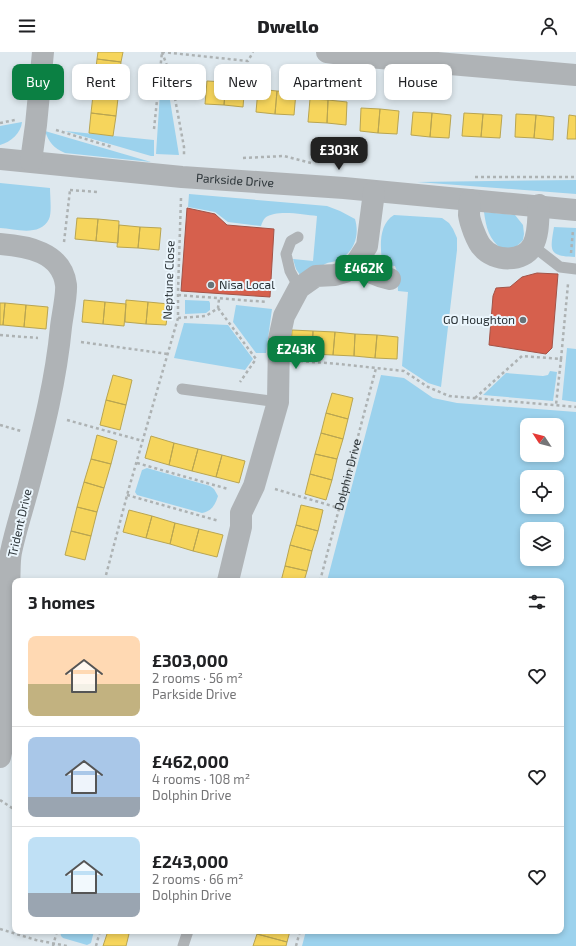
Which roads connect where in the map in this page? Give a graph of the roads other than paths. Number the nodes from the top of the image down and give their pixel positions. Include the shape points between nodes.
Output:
1 (43, 52) edge
2 (327, 52) edge
3 (576, 75) edge
4 (0, 159) edge
5 (31, 161) junction
6 (374, 192) junction
7 (470, 200) junction
8 (539, 206) junction
9 (576, 210) edge
10 (298, 237) dead end
11 (0, 244) edge
12 (533, 246) junction
13 (356, 263) junction
14 (576, 269) edge
15 (390, 279) dead end
16 (295, 296) junction
17 (182, 389) dead end
18 (278, 402) junction
19 (229, 578) edge
20 (0, 757) edge
21 (187, 934) edge
22 (184, 946) edge

1 - 5 street
2 - 3 street
4 - 5 street, Parkside Drive
5 - 6 street, Parkside Drive via 182,177
6 - 7 street, Parkside Drive
6 - 13 street via 367,246
7 - 8 street, Parkside Drive
7 - 12 street via 469,216 482,248 496,256 509,259 525,254
8 - 9 street, Parkside Drive
8 - 12 street via 538,230
10 - 16 lane via 290,241 286,254
11 - 20 street, Trident Drive via 34,249 52,260 61,271 66,286 47,415 11,553 7,611 9,689 4,743
12 - 14 lane via 560,267
13 - 15 street via 365,271
13 - 16 street via 345,272 316,276
16 - 18 street via 284,316 279,339
17 - 18 lane
18 - 19 street via 253,489 241,513
21 - 22 lane

